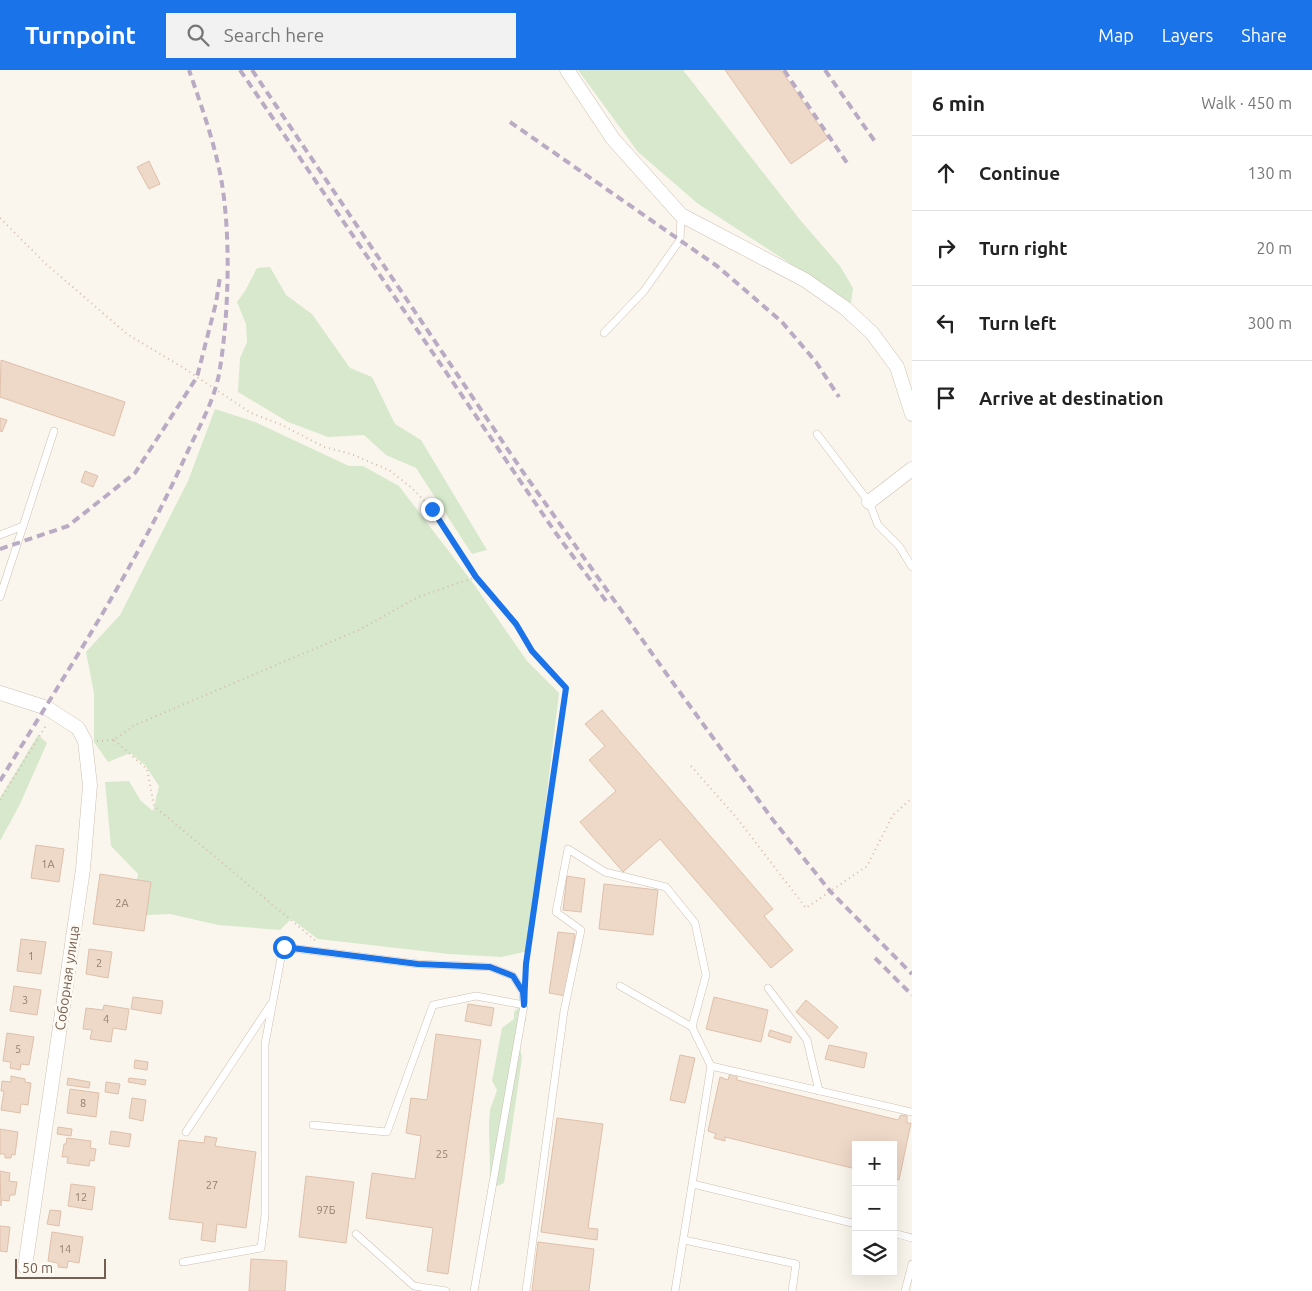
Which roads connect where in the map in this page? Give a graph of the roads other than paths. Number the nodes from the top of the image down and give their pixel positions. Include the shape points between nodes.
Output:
1 (567, 70) edge
2 (681, 214) junction
3 (604, 333) dead end
4 (912, 414) edge
5 (54, 431) dead end
6 (817, 434) dead end
7 (912, 469) edge
8 (869, 502) junction
9 (23, 526) junction
10 (0, 535) edge
11 (912, 566) edge
12 (0, 597) edge
13 (0, 692) edge
14 (620, 986) dead end
15 (768, 988) dead end
16 (274, 999) junction
17 (524, 1005) junction
18 (692, 1027) junction
19 (711, 1066) junction
20 (819, 1091) junction
21 (912, 1112) edge
22 (313, 1125) dead end
23 (186, 1132) dead end
24 (693, 1184) junction
25 (852, 1223) edge
26 (356, 1234) dead end
27 (897, 1234) edge
28 (912, 1238) edge
29 (684, 1240) junction
30 (182, 1262) dead end
31 (912, 1264) edge
32 (25, 1266) dead end
33 (446, 1291) edge
34 (474, 1291) edge
35 (526, 1291) edge
36 (675, 1291) edge
37 (792, 1291) edge
38 (905, 1291) edge

1 - 2 street via 613,139
2 - 3 lane via 680,240 644,291
2 - 4 street via 797,276 845,308 872,333 897,367
5 - 9 lane
6 - 8 lane
7 - 8 street
8 - 11 lane via 878,525 899,546
9 - 10 lane
9 - 12 lane
13 - 32 street, Соборная улица via 51,710 78,728 85,741 90,785 83,869
14 - 18 lane
15 - 20 lane via 807,1040
16 - 17 lane via 284,947 418,964 490,967 513,976 523,992
16 - 23 lane
16 - 30 lane via 265,1044 265,1215 261,1248
17 - 22 lane via 476,996 433,1005 387,1132
17 - 34 lane
18 - 19 lane
18 - 35 lane via 706,975 695,923 666,887 605,872 568,849 556,912 582,930 564,1011
19 - 20 lane
19 - 24 lane
20 - 21 lane
24 - 25 lane
24 - 29 lane
26 - 33 lane via 414,1286
27 - 28 lane
29 - 36 lane
29 - 37 lane via 796,1264
31 - 38 lane

